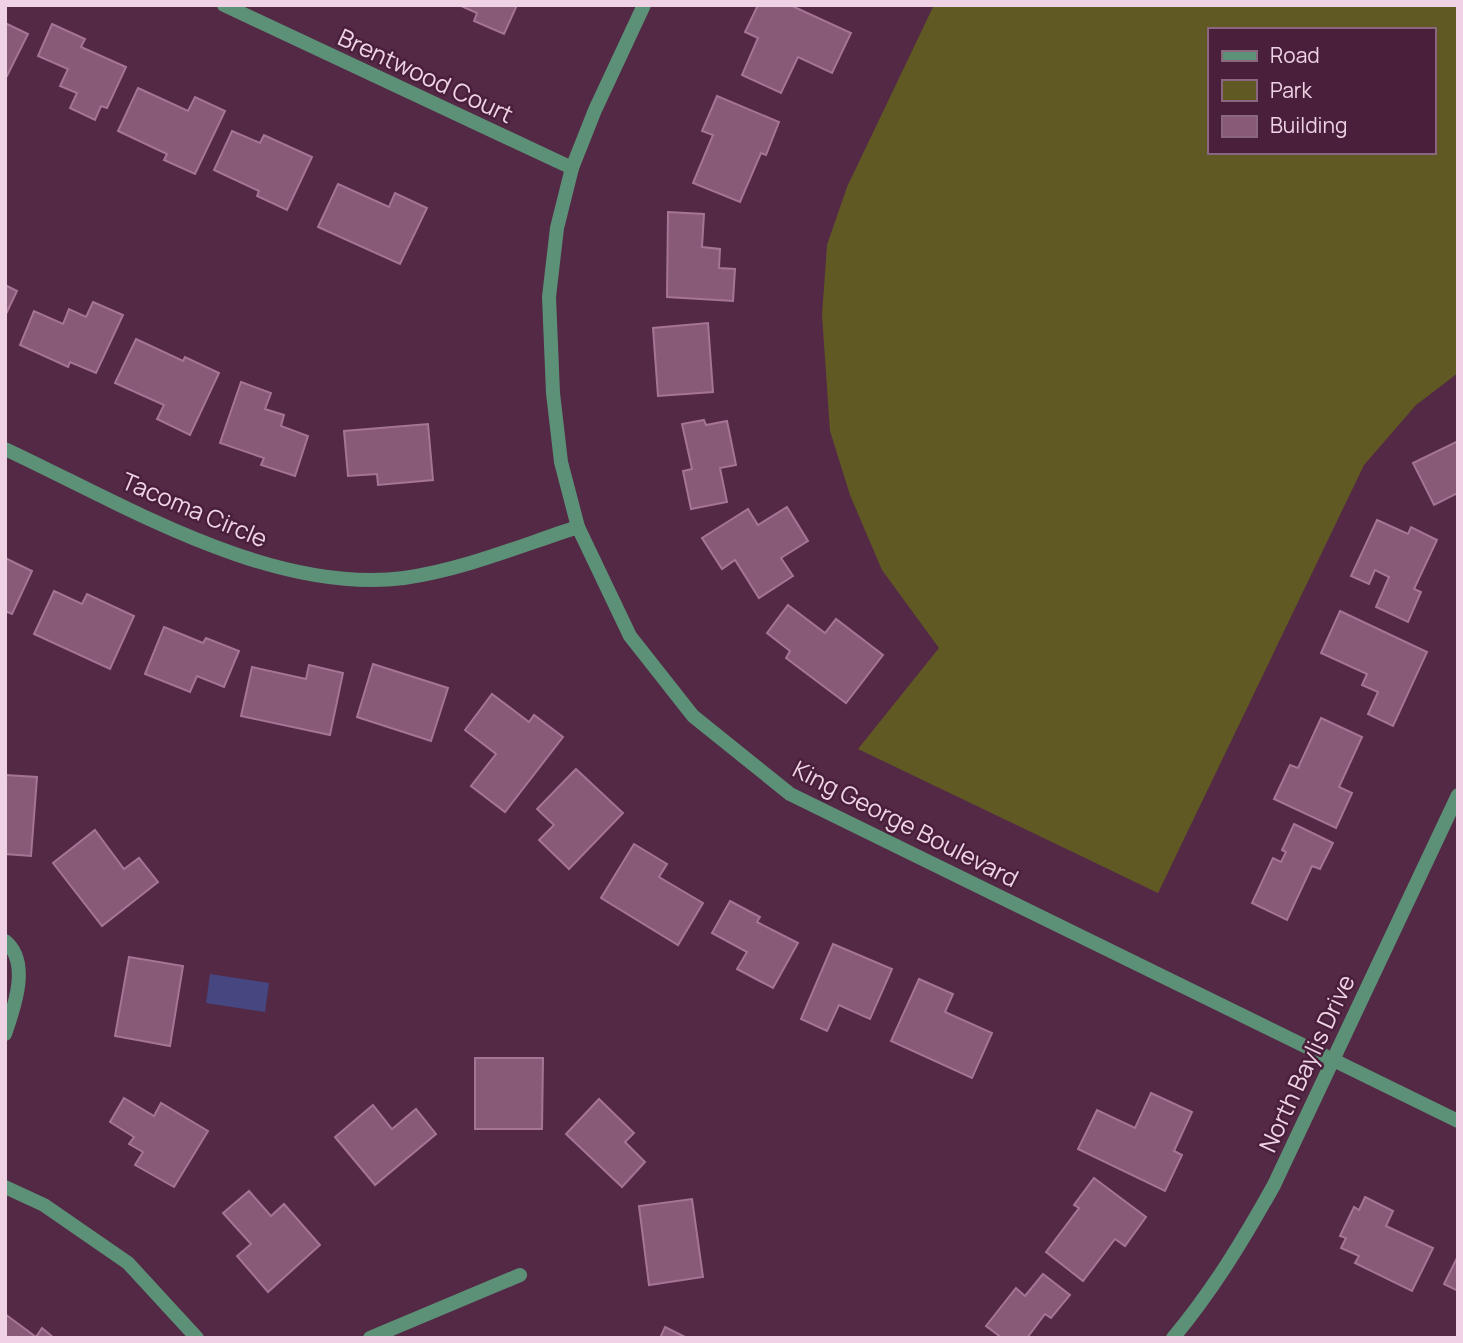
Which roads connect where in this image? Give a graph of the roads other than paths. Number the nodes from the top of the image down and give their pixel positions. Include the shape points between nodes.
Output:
1 (224, 5) edge
2 (644, 5) edge
3 (572, 168) junction
4 (5, 449) edge
5 (578, 527) junction
6 (1458, 795) edge
7 (5, 941) edge
8 (5, 1034) edge
9 (1334, 1058) junction
10 (1458, 1121) edge
11 (5, 1187) edge
12 (520, 1275) dead end
13 (197, 1338) edge
14 (370, 1338) edge
15 (1173, 1338) edge

1 - 3 street, Brentwood Court
2 - 3 street, King George Boulevard
3 - 5 street, King George Boulevard via 557,229 549,297 559,448
4 - 5 street, Tacoma Circle via 202,542 271,566 334,578 404,578
5 - 9 street, King George Boulevard via 630,636 693,716 790,793
6 - 9 street, North Baylis Drive
7 - 8 street via 12,946 19,970 16,1001
9 - 10 street, King George Boulevard
9 - 15 street, North Baylis Drive via 1244,1240 1202,1304
11 - 13 street via 44,1205 128,1263
12 - 14 street

